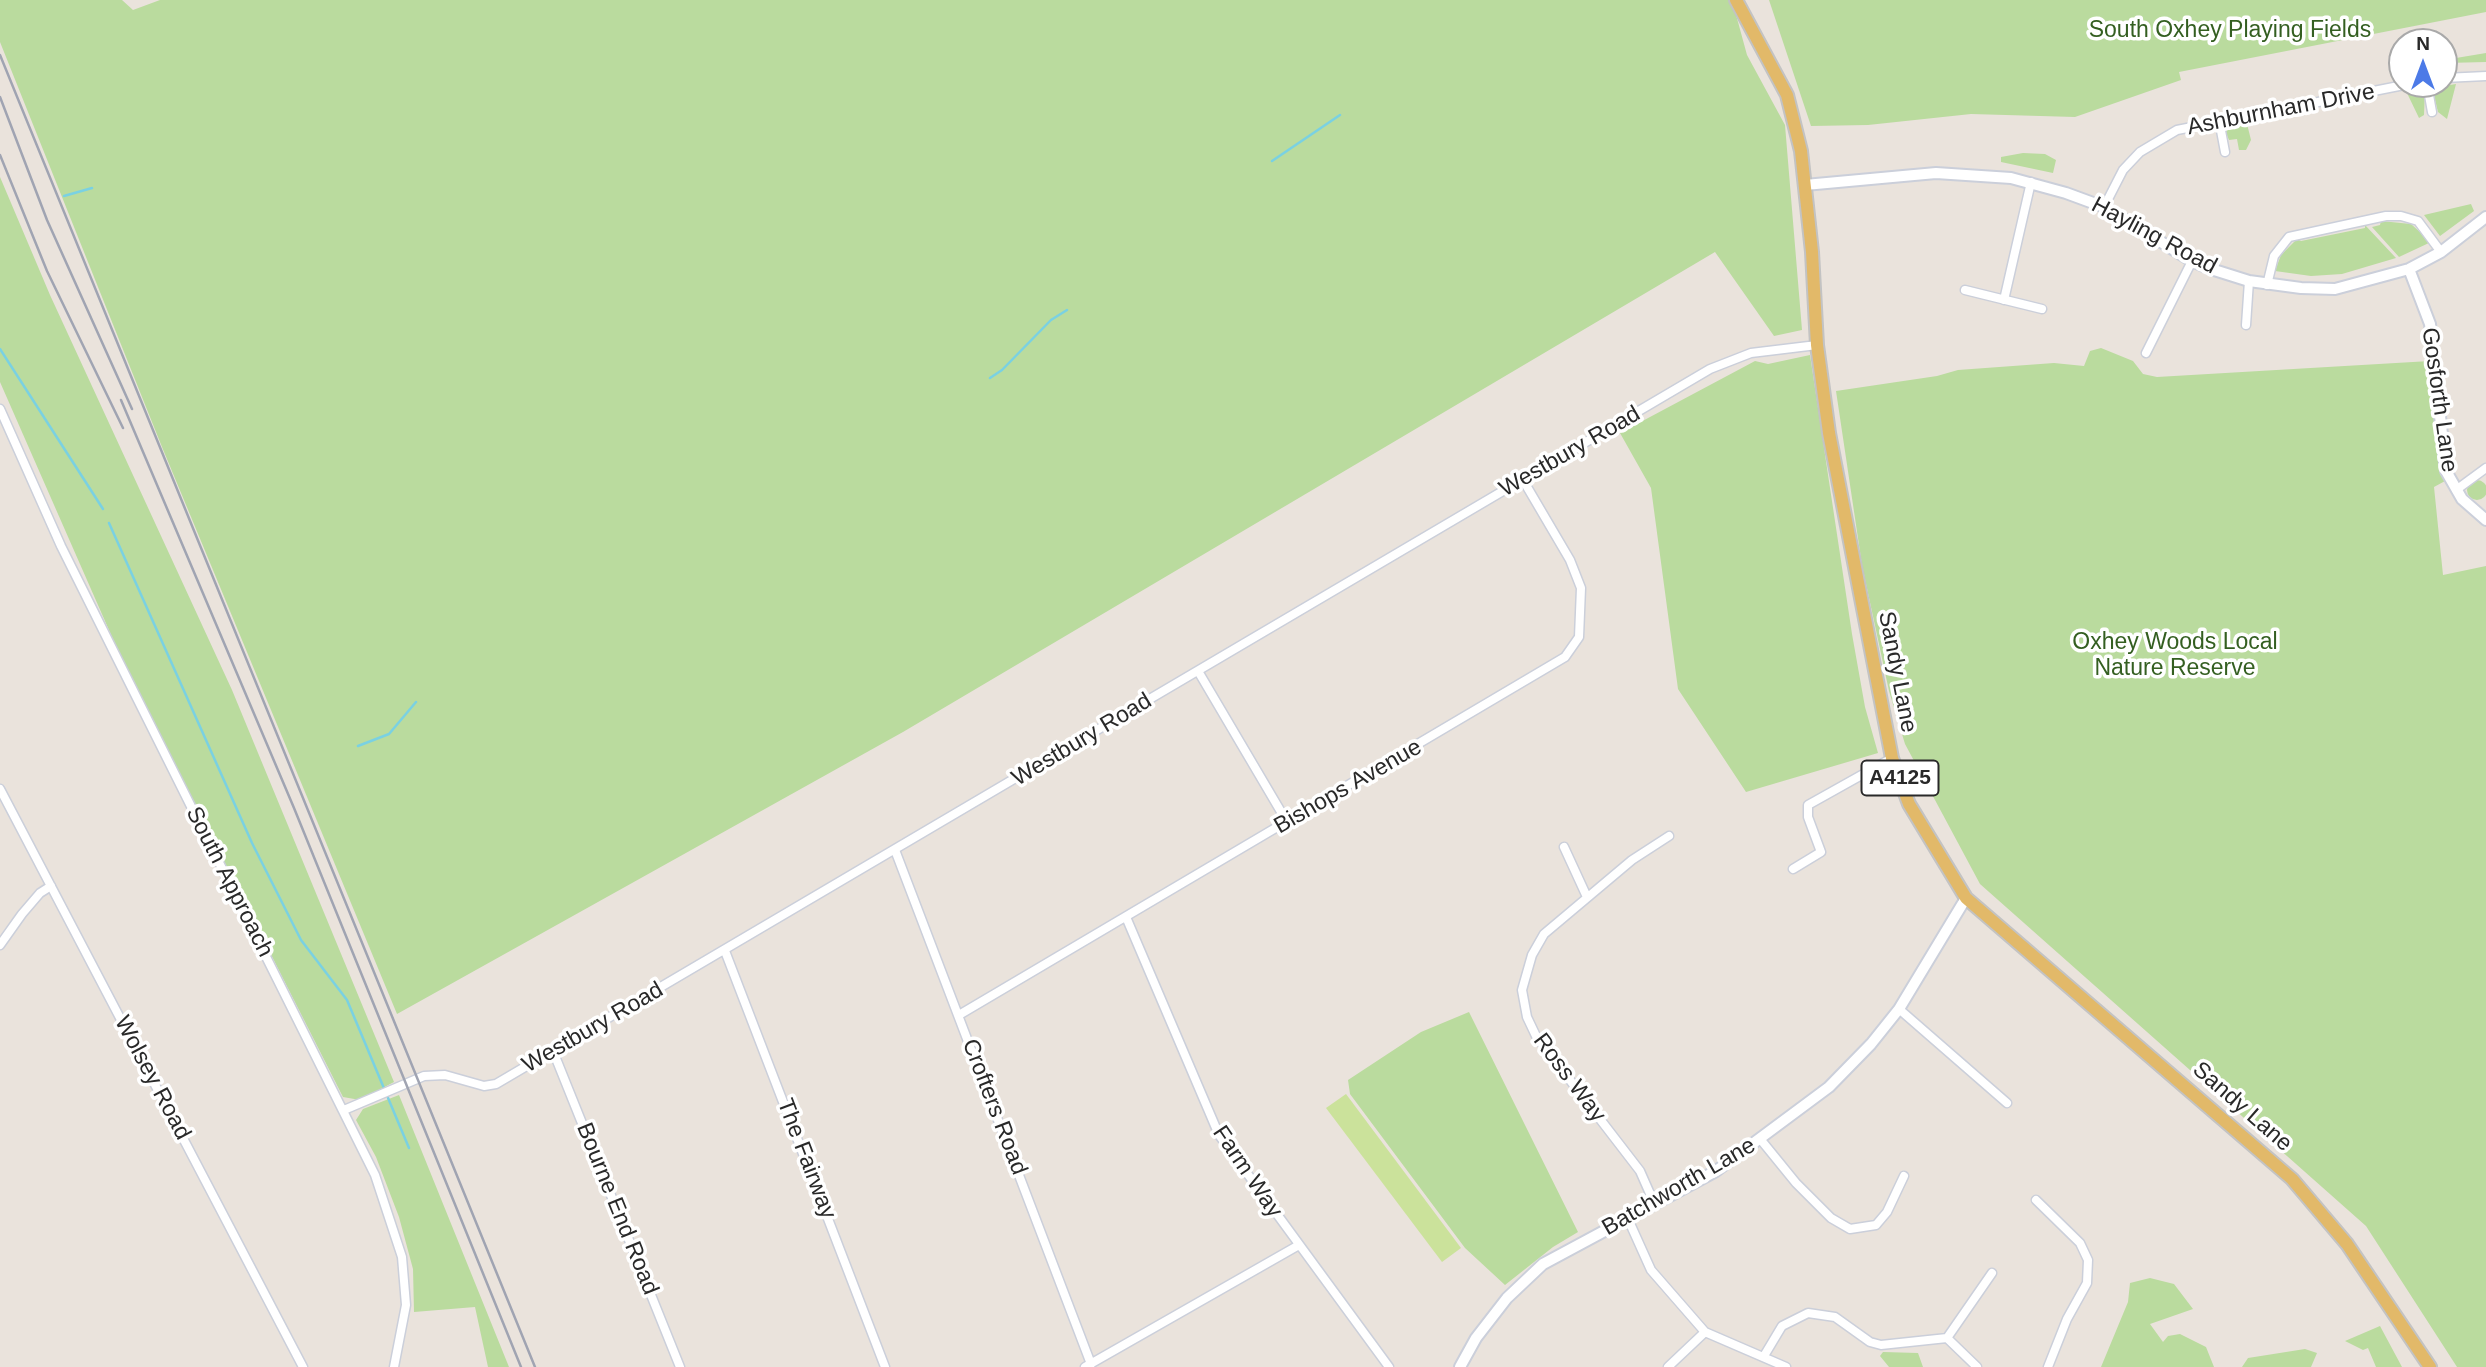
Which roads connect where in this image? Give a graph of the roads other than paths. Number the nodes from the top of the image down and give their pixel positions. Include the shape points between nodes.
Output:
1 (1736, 0) edge
2 (2486, 76) edge
3 (2458, 77) edge
4 (2388, 88) edge
5 (2430, 98) edge
6 (2432, 112) dead end
7 (2219, 120) junction
8 (2225, 152) dead end
9 (2031, 182) junction
10 (1805, 185) junction
11 (2104, 207) junction
12 (2486, 218) edge
13 (2441, 252) junction
14 (2192, 261) junction
15 (2409, 269) junction
16 (2249, 281) junction
17 (2267, 285) junction
18 (1965, 290) dead end
19 (2004, 300) junction
20 (2042, 309) dead end
21 (2246, 325) dead end
22 (1817, 345) junction
23 (2146, 353) dead end
24 (0, 409) edge
25 (2486, 468) edge
26 (1523, 480) junction
27 (2456, 490) junction
28 (2486, 520) edge
29 (1198, 671) junction
30 (1892, 758) junction
31 (0, 789) edge
32 (1287, 822) junction
33 (1669, 836) dead end
34 (1564, 847) dead end
35 (895, 850) junction
36 (1793, 869) dead end
37 (51, 886) junction
38 (1587, 897) junction
39 (1966, 898) junction
40 (1126, 917) junction
41 (0, 946) edge
42 (725, 951) junction
43 (1899, 1009) junction
44 (960, 1015) junction
45 (553, 1051) junction
46 (2007, 1103) dead end
47 (344, 1110) junction
48 (1761, 1140) junction
49 (1904, 1176) dead end
50 (2036, 1200) dead end
51 (1655, 1205) junction
52 (1628, 1219) junction
53 (1299, 1245) junction
54 (1992, 1273) dead end
55 (1705, 1332) junction
56 (1947, 1338) junction
57 (1763, 1356) junction
58 (1088, 1366) edge
59 (303, 1367) edge
60 (394, 1367) edge
61 (680, 1367) edge
62 (885, 1367) edge
63 (1388, 1367) edge
64 (1460, 1367) edge
65 (1668, 1367) edge
66 (1786, 1367) edge
67 (1977, 1367) edge
68 (2048, 1367) edge
69 (2430, 1367) edge

1 - 10 main road, Sandy Lane / A4125 via 1787,95
2 - 3 street
4 - 7 street, Ashburnham Drive
5 - 6 street
7 - 8 street
7 - 11 street, Ashburnham Drive via 2177,130 2140,152 2123,170
9 - 10 street, Hayling Road via 1936,173
9 - 11 street, Hayling Road
9 - 19 street
10 - 22 main road, Sandy Lane / A4125
11 - 14 street, Hayling Road
12 - 13 street, Hayling Road
13 - 15 street, Hayling Road
13 - 17 street via 2418,221 2386,216 2289,237 2274,256
14 - 16 street, Hayling Road
14 - 23 street
15 - 17 street, Hayling Road via 2335,289
15 - 27 street, Gosforth Lane via 2430,324 2440,433 2446,471
16 - 17 street, Hayling Road
16 - 21 street
18 - 19 street
19 - 20 street
22 - 26 street, Westbury Road via 1735,358
22 - 30 main road, Sandy Lane / A4125 via 1829,433
24 - 47 street, South Approach via 61,546
25 - 27 street
26 - 29 street, Westbury Road
26 - 32 street, Bishops Avenue via 1577,576 1583,609 1576,644 1557,664
27 - 28 street, Gosforth Lane
29 - 32 street
29 - 35 street, Westbury Road
30 - 36 street via 1808,805 1821,852
30 - 39 main road, Sandy Lane / A4125 via 1909,804
31 - 37 street, Wolsey Road
32 - 40 street, Bishops Avenue
33 - 38 street, Ross Way
34 - 38 street
35 - 42 street, Westbury Road
35 - 44 street, Crofters Road
37 - 41 street via 22,914
37 - 59 street, Wolsey Road
38 - 51 street, Ross Way via 1539,942 1524,982 1525,1007 1544,1047 1640,1171
39 - 43 street, Batchworth Lane
39 - 69 main road, Sandy Lane / A4125 via 2292,1179 2347,1244
40 - 44 street, Bishops Avenue
40 - 53 street, Farm Way via 1219,1135
42 - 45 street, Westbury Road
42 - 62 street, The Fairway
43 - 46 street
43 - 48 street, Batchworth Lane via 1855,1063
44 - 58 street, Crofters Road
45 - 47 street, Westbury Road via 491,1086 424,1076
45 - 61 street, Bourne End Road
47 - 60 street, South Approach via 375,1175 402,1257 406,1305
48 - 49 street via 1796,1183 1831,1218 1850,1229 1877,1225
48 - 51 street, Batchworth Lane
50 - 68 street via 2080,1243 2088,1261 2087,1283
51 - 52 street, Batchworth Lane
52 - 55 street via 1651,1269
52 - 64 street, Batchworth Lane via 1560,1253 1528,1277 1489,1320
53 - 58 street
53 - 63 street, Farm Way
54 - 56 street
55 - 57 street
55 - 65 street
56 - 57 street via 1881,1345 1835,1317 1808,1313 1782,1326
56 - 67 street
57 - 66 street

